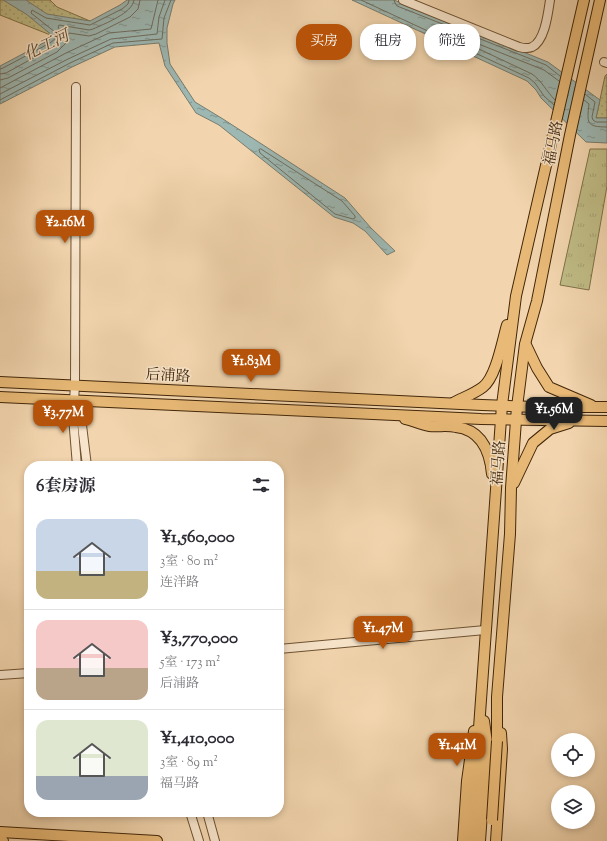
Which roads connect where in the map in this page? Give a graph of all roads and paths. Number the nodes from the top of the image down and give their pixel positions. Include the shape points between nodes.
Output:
1 (403, 0) edge
2 (550, 0) edge
3 (584, 0) edge
4 (600, 0) edge
5 (76, 87) dead end
6 (516, 296) junction
7 (525, 344) junction
8 (0, 382) edge
9 (75, 385) junction
10 (0, 397) edge
11 (75, 401) junction
12 (452, 404) junction
13 (502, 405) junction
14 (517, 406) junction
15 (596, 407) junction
16 (607, 407) edge
17 (389, 414) junction
18 (501, 419) junction
19 (516, 419) junction
20 (579, 420) junction
21 (607, 421) edge
22 (77, 461) edge
23 (86, 461) edge
24 (511, 488) junction
25 (495, 504) junction
26 (485, 630) junction
27 (284, 649) edge
28 (24, 673) edge
29 (0, 675) edge
30 (481, 697) junction
31 (498, 697) junction
32 (478, 742) joint
33 (191, 817) edge
34 (208, 817) edge
35 (464, 820) junction
36 (0, 832) edge
37 (498, 838) edge
38 (157, 841) edge
39 (198, 841) edge
40 (215, 841) edge
41 (458, 841) edge
42 (463, 841) edge
43 (472, 841) edge
44 (480, 841) edge
45 (491, 841) edge

1 - 2 street via 519,47 528,48 536,44 542,33
3 - 6 main road, 福马路
4 - 7 main road, 福马路 via 570,135 538,302
5 - 9 street
6 - 12 main road via 491,379 483,387
6 - 13 main road, 福马路
7 - 14 main road, 福马路
7 - 15 main road via 549,388
8 - 9 main road, 后浦路
9 - 11 street
9 - 12 main road, 后浦路
10 - 11 main road, 后浦路
11 - 17 main road, 后浦路
11 - 22 street via 73,417
11 - 23 street via 81,417
12 - 13 main road, 后浦路
13 - 14 main road, 后浦路
13 - 18 main road, 福马路
14 - 15 main road, 后浦路
14 - 19 main road, 福马路
15 - 16 main road, 后浦路
17 - 18 main road, 后浦路
17 - 25 main road via 429,426 460,427 479,438 490,456
18 - 19 main road, 后浦路
18 - 25 main road, 福马路
19 - 20 main road, 后浦路
19 - 24 main road, 福马路
20 - 21 main road, 后浦路
20 - 24 main road via 550,429 532,444
24 - 31 main road, 福马路
25 - 26 main road, 福马路
26 - 27 street
26 - 30 main road, 福马路
28 - 29 street
30 - 32 main road, 福马路
30 - 35 main road via 469,761
30 - 44 main road, 福马路 via 487,742
31 - 37 main road via 502,749
31 - 45 main road, 福马路, bridge
32 - 43 highway
33 - 39 street
34 - 40 street
35 - 41 main road
35 - 42 main road
36 - 38 main road

